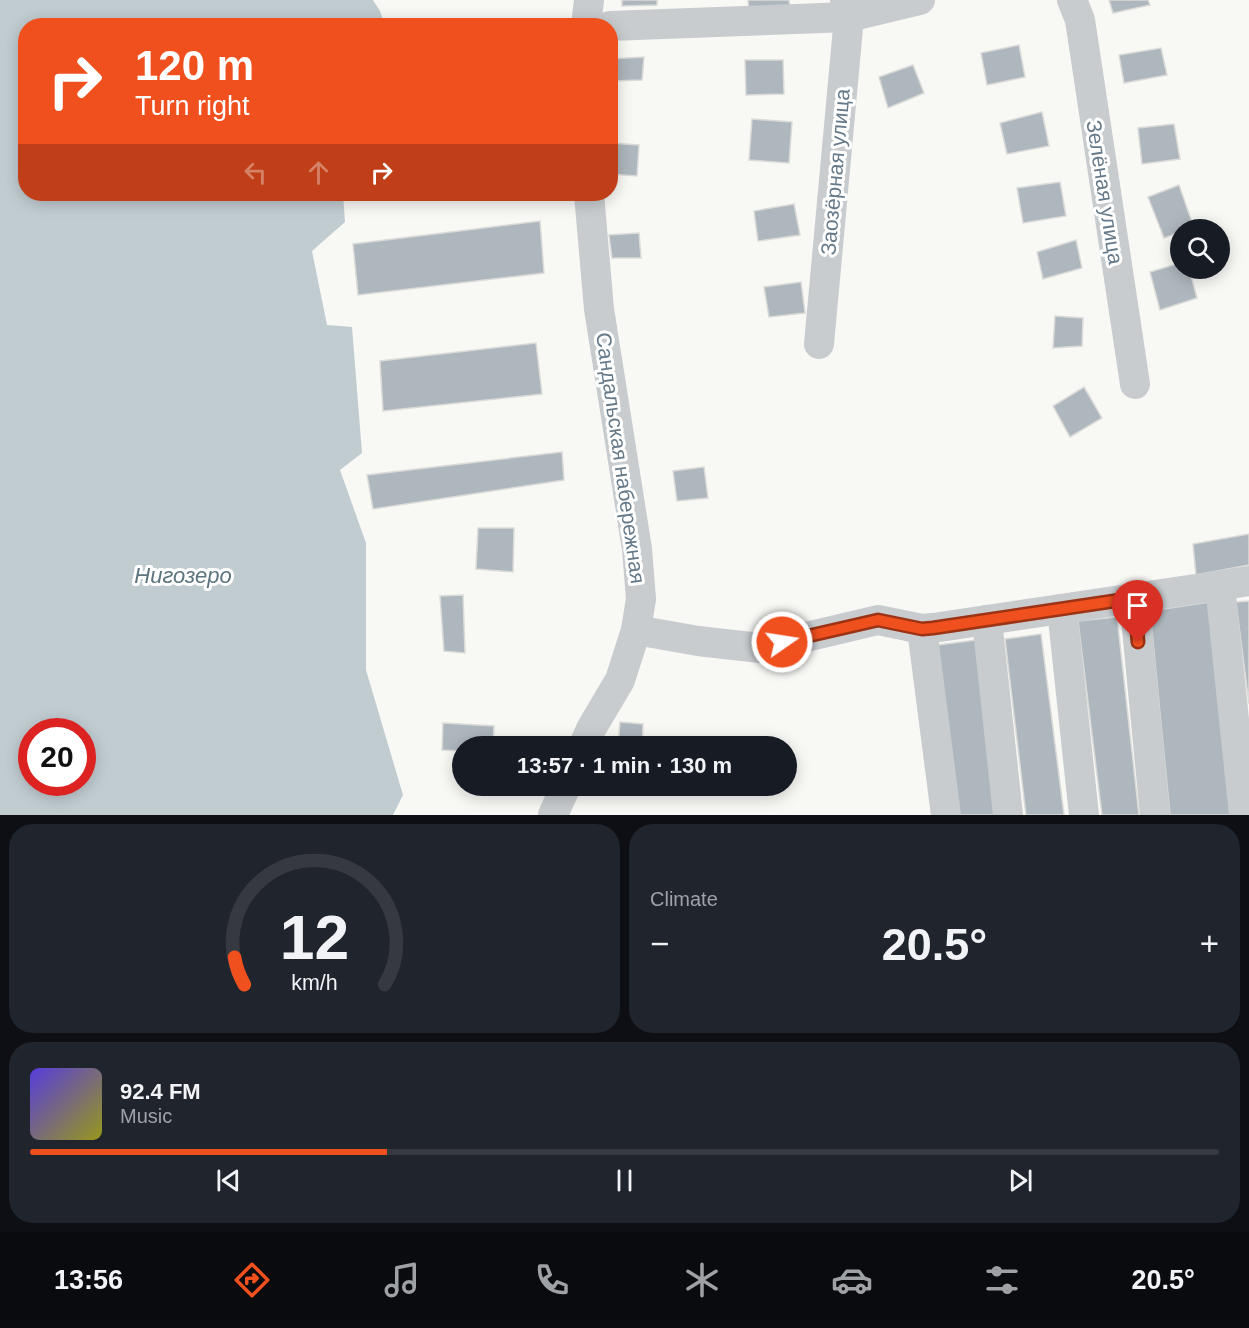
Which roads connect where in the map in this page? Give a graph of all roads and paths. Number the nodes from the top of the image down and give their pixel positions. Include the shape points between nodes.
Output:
1 (589, 0) edge
2 (920, 0) edge
3 (1072, 0) edge
4 (847, 8) edge
5 (587, 18) edge
6 (618, 25) edge
7 (590, 201) edge
8 (819, 344) dead end
9 (1135, 384) dead end
10 (1249, 581) edge
11 (1220, 586) junction
12 (1134, 598) junction
13 (1062, 609) junction
14 (987, 620) junction
15 (922, 629) junction
16 (636, 630) junction
17 (588, 736) edge
18 (562, 796) edge
19 (553, 815) edge
20 (946, 815) edge
21 (1008, 815) edge
22 (1084, 815) edge
23 (1155, 815) edge
24 (1244, 815) edge

1 - 5 street
2 - 4 street
3 - 9 street, Зелёная улица via 1080,20
4 - 6 street
4 - 8 street, Заозёрная улица
7 - 16 street, Сандальская набережная via 598,309 637,549 641,599
10 - 11 street
11 - 12 street
11 - 24 street
12 - 13 street
12 - 23 street
13 - 14 street
13 - 22 street
14 - 15 street
14 - 21 street
15 - 16 street via 878,620 760,648
15 - 20 street
16 - 17 street, Сандальская набережная via 620,680
18 - 19 street

